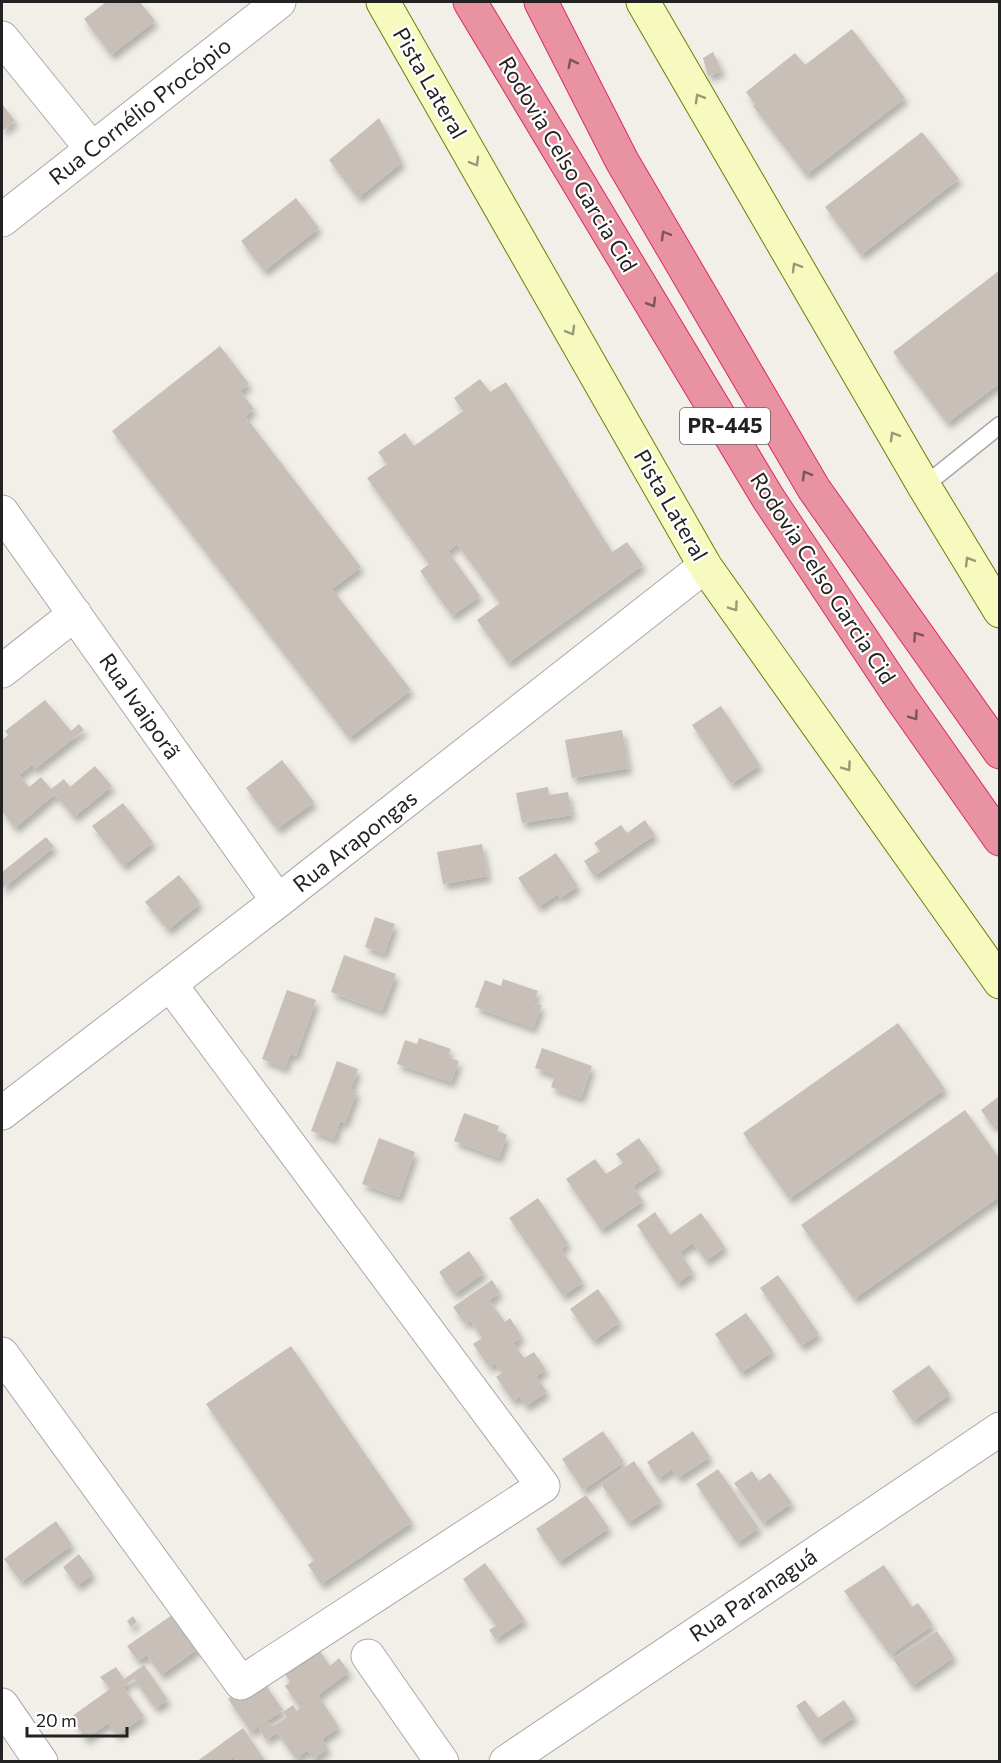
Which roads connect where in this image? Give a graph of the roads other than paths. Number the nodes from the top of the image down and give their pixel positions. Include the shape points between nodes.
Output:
1 (279, 2) edge
2 (383, 2) edge
3 (470, 2) edge
4 (541, 2) edge
5 (643, 2) edge
6 (2, 38) edge
7 (92, 149) junction
8 (2, 220) edge
9 (999, 425) edge
10 (924, 486) junction
11 (2, 512) edge
12 (705, 566) junction
13 (999, 611) edge
14 (75, 614) junction
15 (2, 671) edge
16 (999, 752) edge
17 (999, 839) edge
18 (278, 901) junction
19 (999, 982) edge
20 (170, 984) junction
21 (2, 1113) edge
22 (2, 1354) edge
23 (999, 1429) edge
24 (368, 1656) dead end
25 (2, 1705) edge
26 (41, 1761) edge
27 (442, 1761) edge
28 (506, 1761) edge

1 - 7 street, Rua Cornélio Procópio
2 -> 12 street, Pista Lateral
3 -> 17 highway, Rodovia Celso Garcia Cid / PR-445 via 768,498
16 -> 4 highway, Rodovia Celso Garcia Cid / PR-445 via 814,489 622,161
10 -> 5 street
6 - 7 street
7 - 8 street, Rua Cornélio Procópio
9 - 10 lane
13 -> 10 street
11 - 14 street, Rua Ivaiporã
12 - 18 street, Rua Arapongas
12 -> 19 street, Pista Lateral
14 - 15 street
14 - 18 street, Rua Ivaiporã
18 - 20 street, Rua Arapongas
20 - 21 street, Rua Arapongas
20 - 22 street via 543,1486 241,1683
23 - 28 street, Rua Paranaguá
24 - 27 street
25 - 26 street

